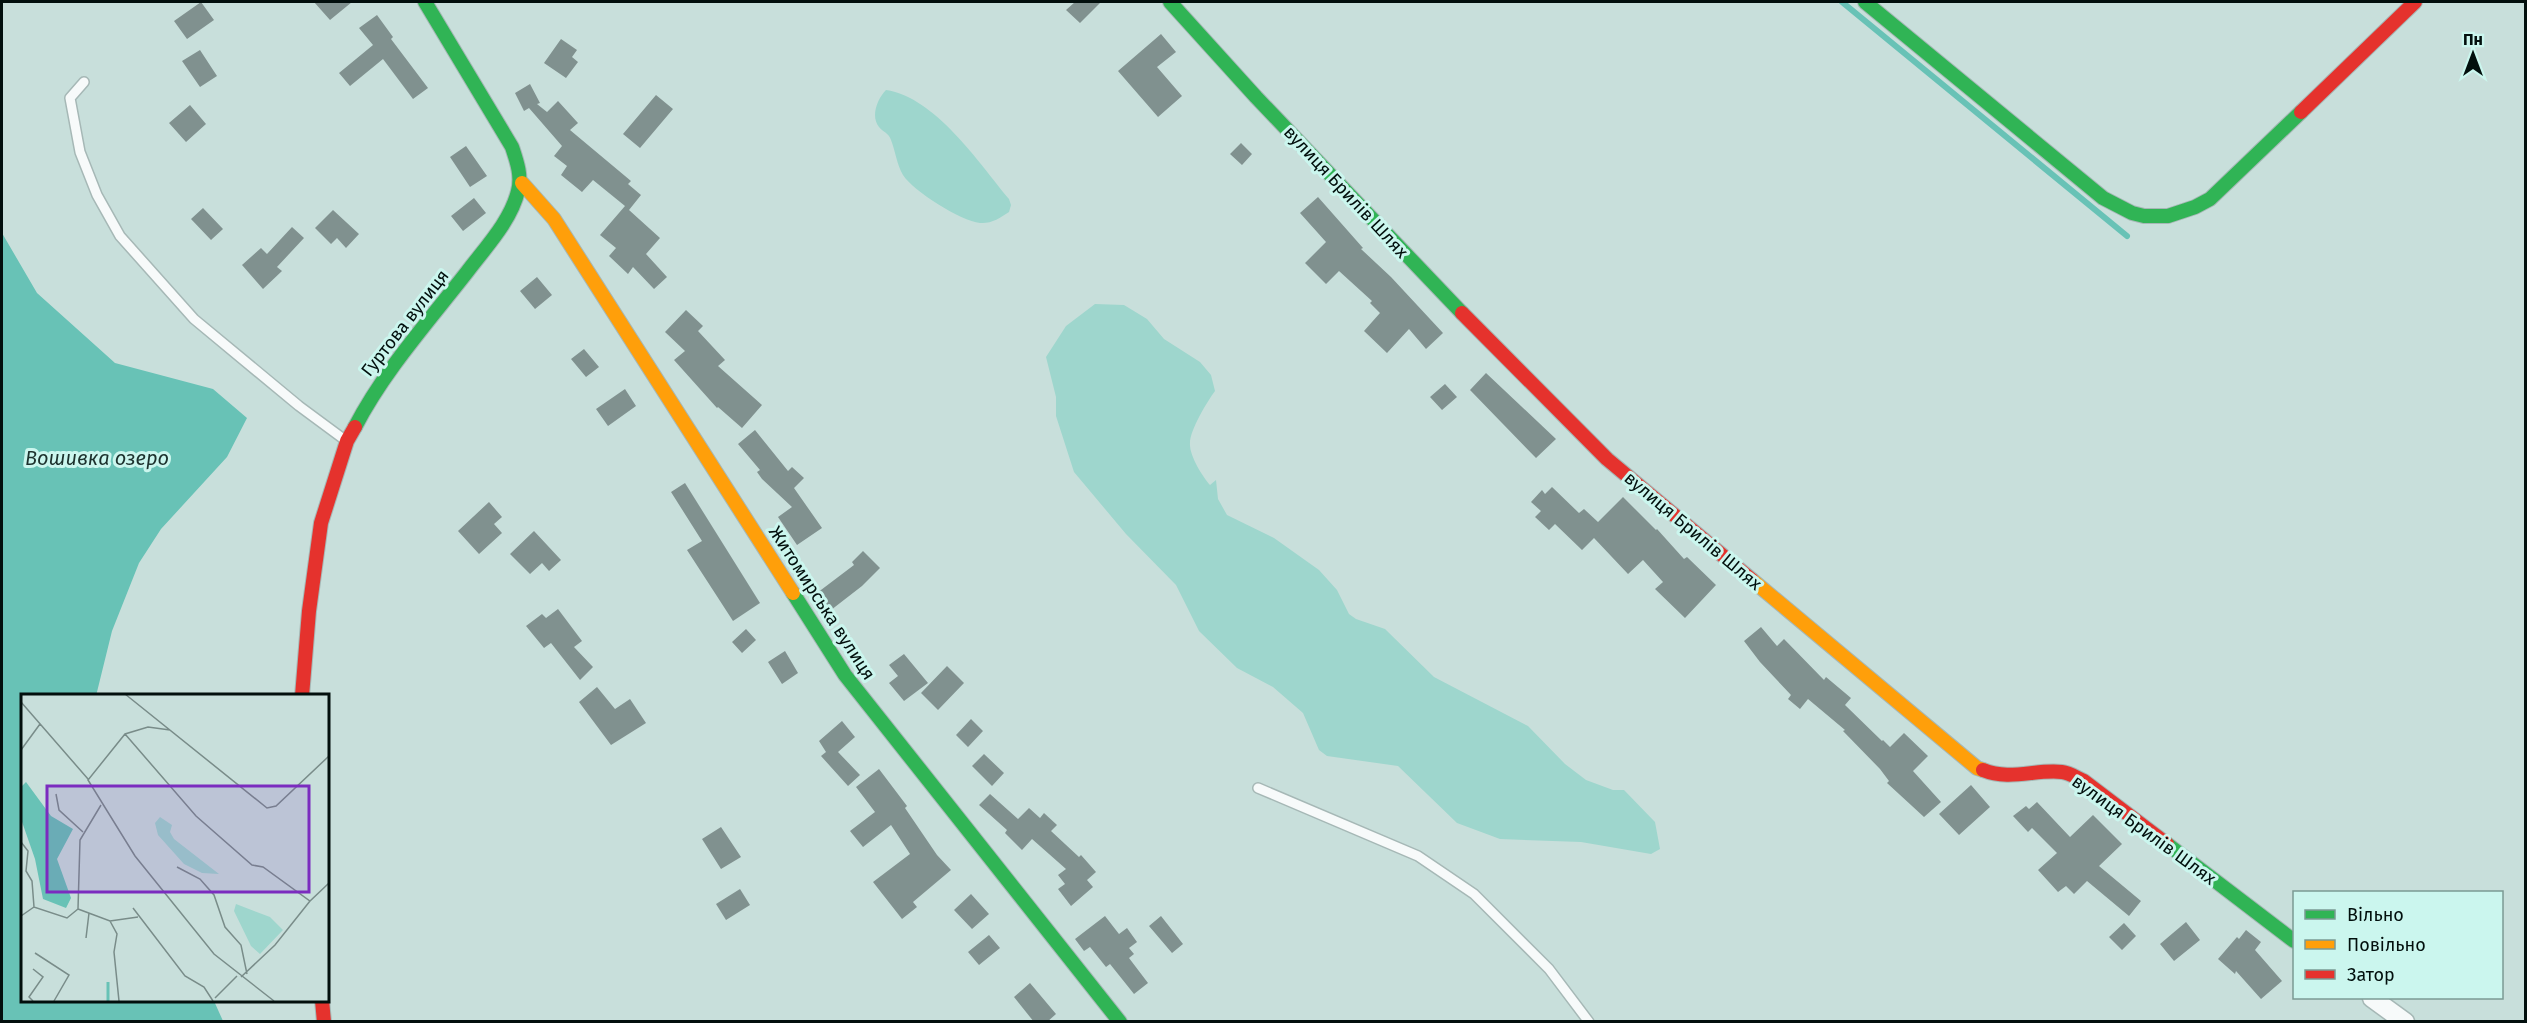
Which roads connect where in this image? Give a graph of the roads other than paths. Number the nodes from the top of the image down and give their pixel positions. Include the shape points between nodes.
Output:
1 (425, 2) edge
2 (1170, 2) edge
3 (1865, 2) edge
4 (2415, 2) edge
5 (84, 82) dead end
6 (522, 183) junction
7 (347, 441) junction
8 (302, 694) edge
9 (1258, 788) dead end
10 (2293, 939) edge
11 (2373, 999) edge
12 (322, 1002) edge
13 (324, 1022) edge
14 (1120, 1022) edge
15 (1589, 1022) edge
16 (2405, 1022) edge

1 - 6 street via 512,147
2 - 10 street, вулиця Брилів Шлях via 1436,286 1607,459 1658,502 1977,768 1994,776 2014,778 2064,772 2084,781
3 - 4 street via 2103,198 2126,212 2164,218 2210,199
5 - 7 lane via 70,98 80,152 97,195 120,236 194,320
6 - 7 street, Гуртова вулиця via 496,234 371,396
6 - 14 street, Житомирська вулиця via 554,219 845,675
7 - 8 street, Гуртова вулиця via 321,523
9 - 15 lane via 1418,856 1474,894 1549,969
11 - 16 street
12 - 13 street

